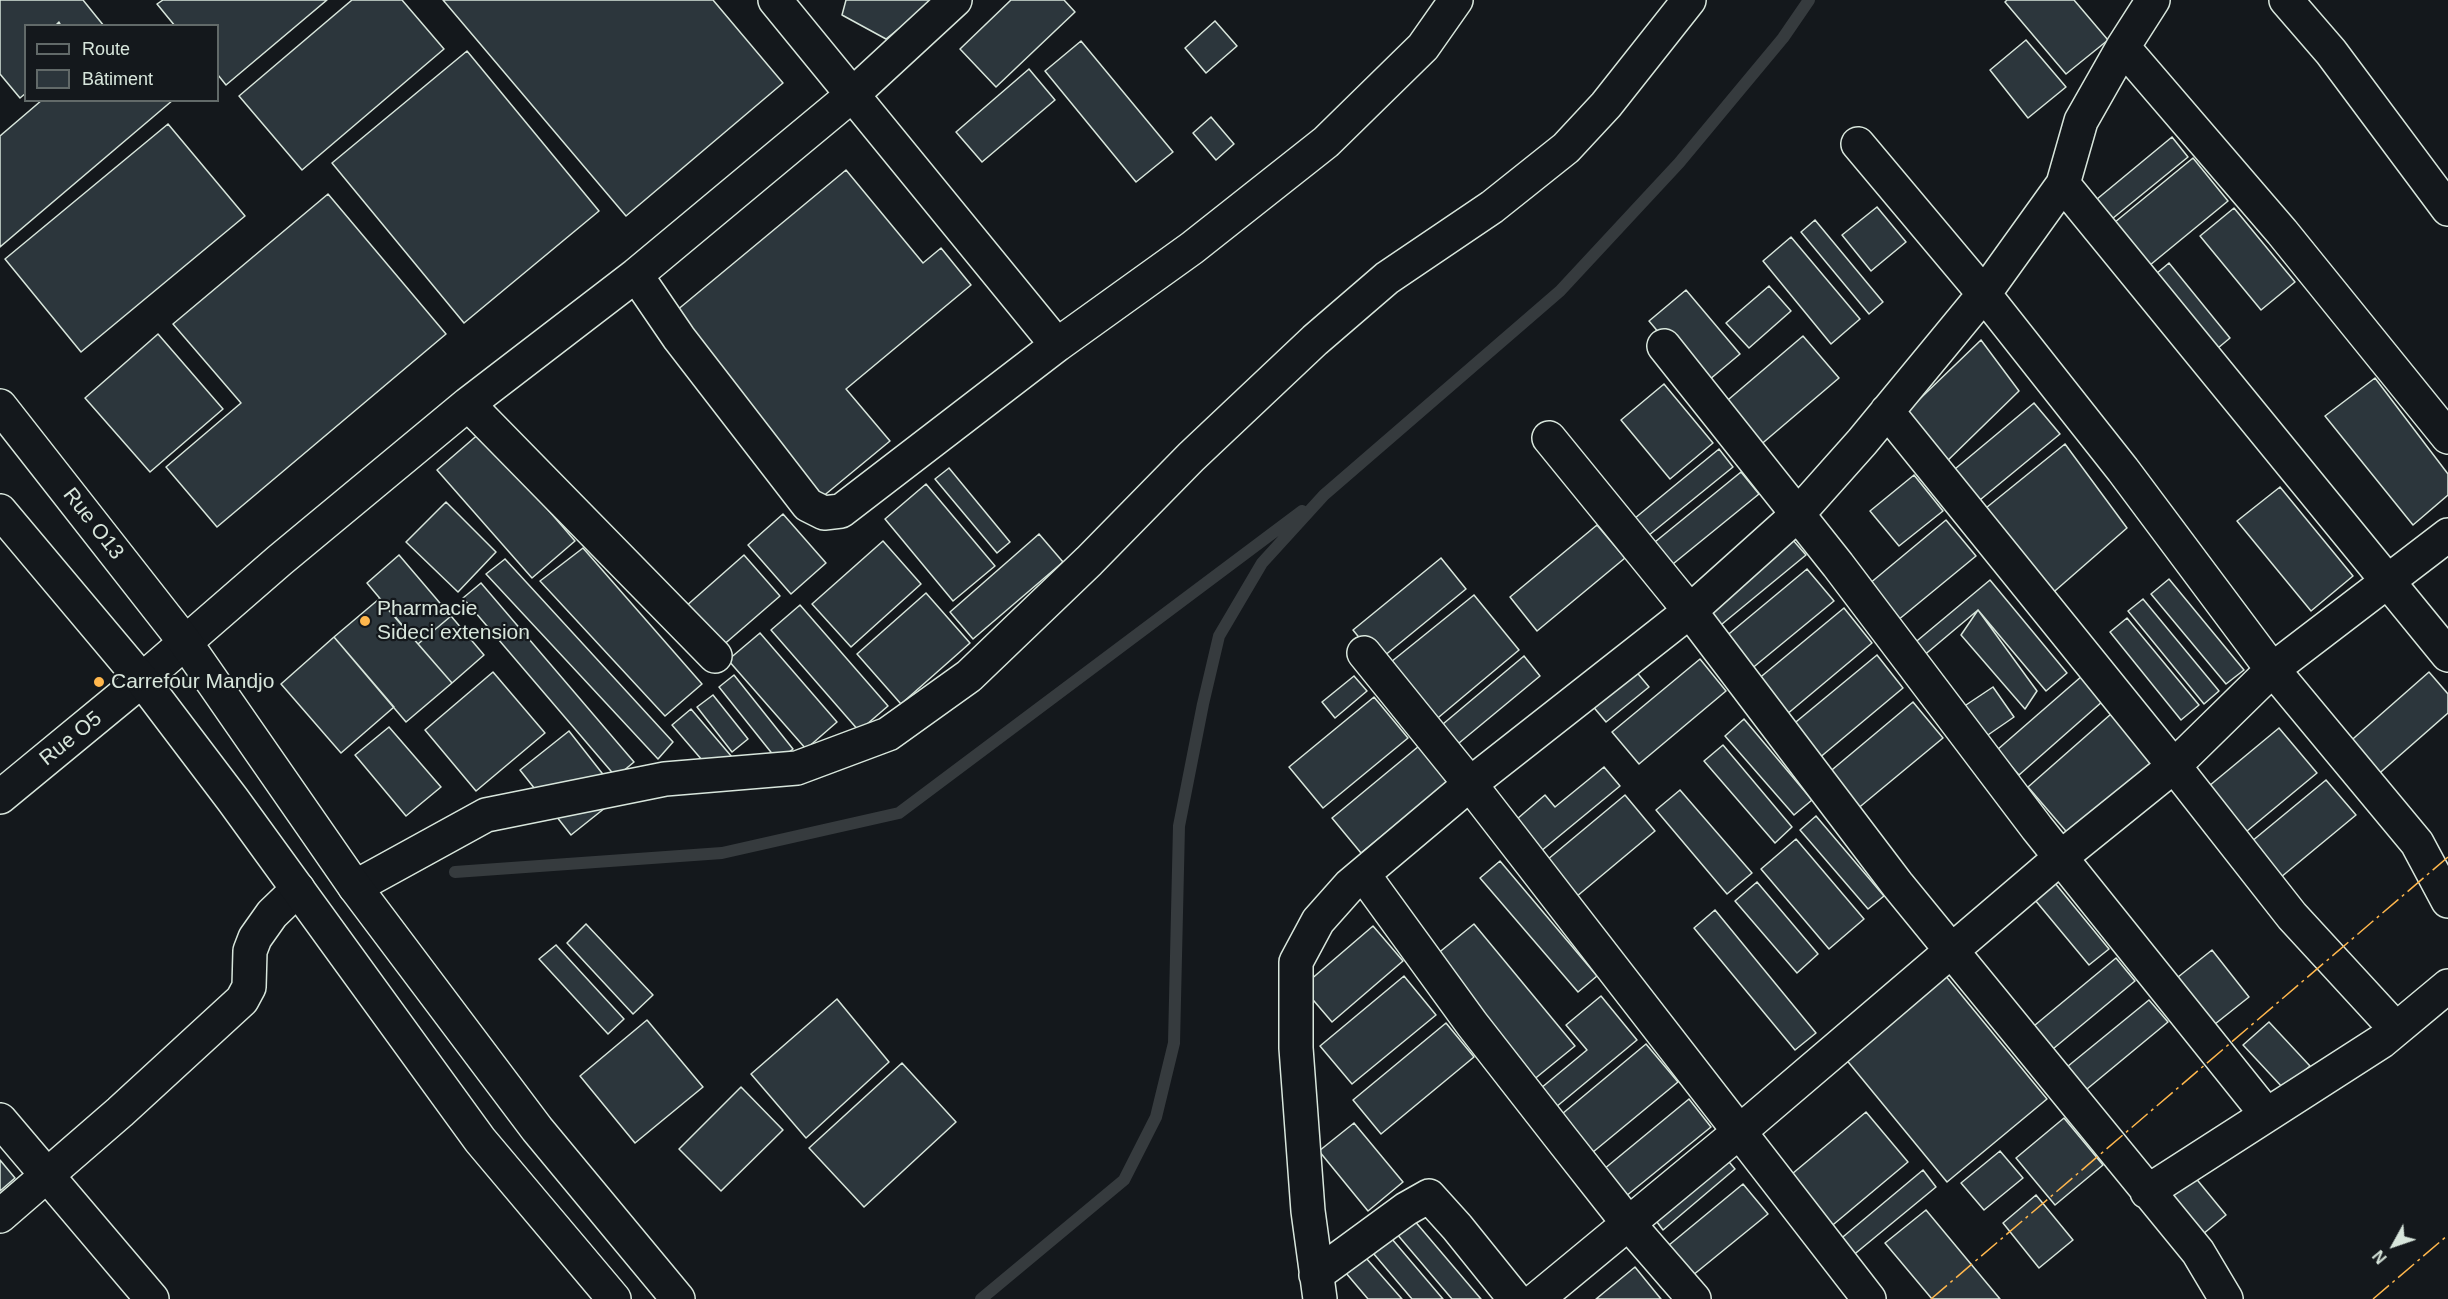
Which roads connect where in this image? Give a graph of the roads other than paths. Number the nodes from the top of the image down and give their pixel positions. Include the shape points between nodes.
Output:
1 (775, 0) edge
2 (955, 0) edge
3 (1456, 0) edge
4 (1689, 0) edge
5 (2153, 0) edge
6 (2286, 0) edge
7 (2123, 47) junction
8 (851, 96) junction
9 (1858, 144) dead end
10 (2063, 184) junction
11 (2448, 209) edge
12 (636, 275) junction
13 (1983, 294) junction
14 (1057, 345) junction
15 (1664, 346) dead end
16 (468, 404) junction
17 (0, 405) edge
18 (1887, 411) junction
19 (2448, 437) edge
20 (1549, 438) dead end
21 (0, 511) edge
22 (1797, 515) junction
23 (2448, 535) edge
24 (2388, 581) junction
25 (1690, 611) junction
26 (185, 642) junction
27 (1364, 652) dead end
28 (715, 656) dead end
29 (2448, 656) edge
30 (2273, 669) junction
31 (142, 680) junction
32 (2174, 766) junction
33 (1470, 784) junction
34 (0, 797) edge
35 (2060, 858) junction
36 (1363, 874) junction
37 (355, 887) junction
38 (298, 889) junction
39 (2448, 901) edge
40 (1951, 951) junction
41 (2448, 986) edge
42 (2396, 1029) junction
43 (2267, 1115) junction
44 (0, 1120) edge
45 (1739, 1132) junction
46 (46, 1175) junction
47 (2147, 1192) junction
48 (0, 1216) edge
49 (1628, 1223) junction
50 (1318, 1287) edge
51 (152, 1299) edge
52 (614, 1299) edge
53 (678, 1299) edge
54 (1515, 1299) edge
55 (1537, 1299) edge
56 (1694, 1299) edge
57 (1869, 1299) edge
58 (2226, 1299) edge

1 - 8 street
2 - 8 street, Rue O5
3 - 14 street via 1423,48 1326,142 1192,248
4 - 37 street via 1606,105 1566,148 1491,207 1387,278 1315,340 969,676 888,734 797,768 665,779 486,815
5 - 7 street
6 - 11 street via 2331,52
7 - 10 street via 2081,121
7 - 19 street via 2282,232
8 - 12 street, Rue O5
8 - 14 street
9 - 13 street
10 - 13 street
10 - 24 street
12 - 14 street via 679,338 808,505 824,513 841,512
12 - 16 street, Rue O5
13 - 18 street
13 - 30 street via 2123,470
15 - 22 street
16 - 26 street, Rue O5
16 - 28 street
17 - 26 street, Rue O13
18 - 22 street
18 - 32 street
20 - 25 street
21 - 31 street
22 - 25 street
22 - 35 street
23 - 24 street
24 - 29 street
24 - 30 street
25 - 33 street
25 - 40 street
26 - 31 street, Rue O5
26 - 37 street, Rue O13
27 - 33 street
30 - 32 street
30 - 39 street via 2417,843
31 - 34 street, Rue O5
31 - 38 street
32 - 35 street
32 - 42 street via 2292,916
33 - 36 street
33 - 45 street
35 - 40 street
35 - 43 street
36 - 49 street via 1472,1024
36 - 50 street via 1318,921 1296,962 1296,1048
37 - 53 street, Rue O13 via 537,1129
38 - 46 street via 272,914 255,938 250,951 249,987 242,1000
38 - 52 street via 480,1140
40 - 45 street
40 - 47 street
41 - 42 street
42 - 43 street
43 - 47 street
44 - 46 street
45 - 49 street
45 - 57 street
46 - 48 street
46 - 51 street
47 - 58 street via 2198,1252
49 - 55 street
49 - 56 street
50 - 54 street via 1406,1209 1429,1197

